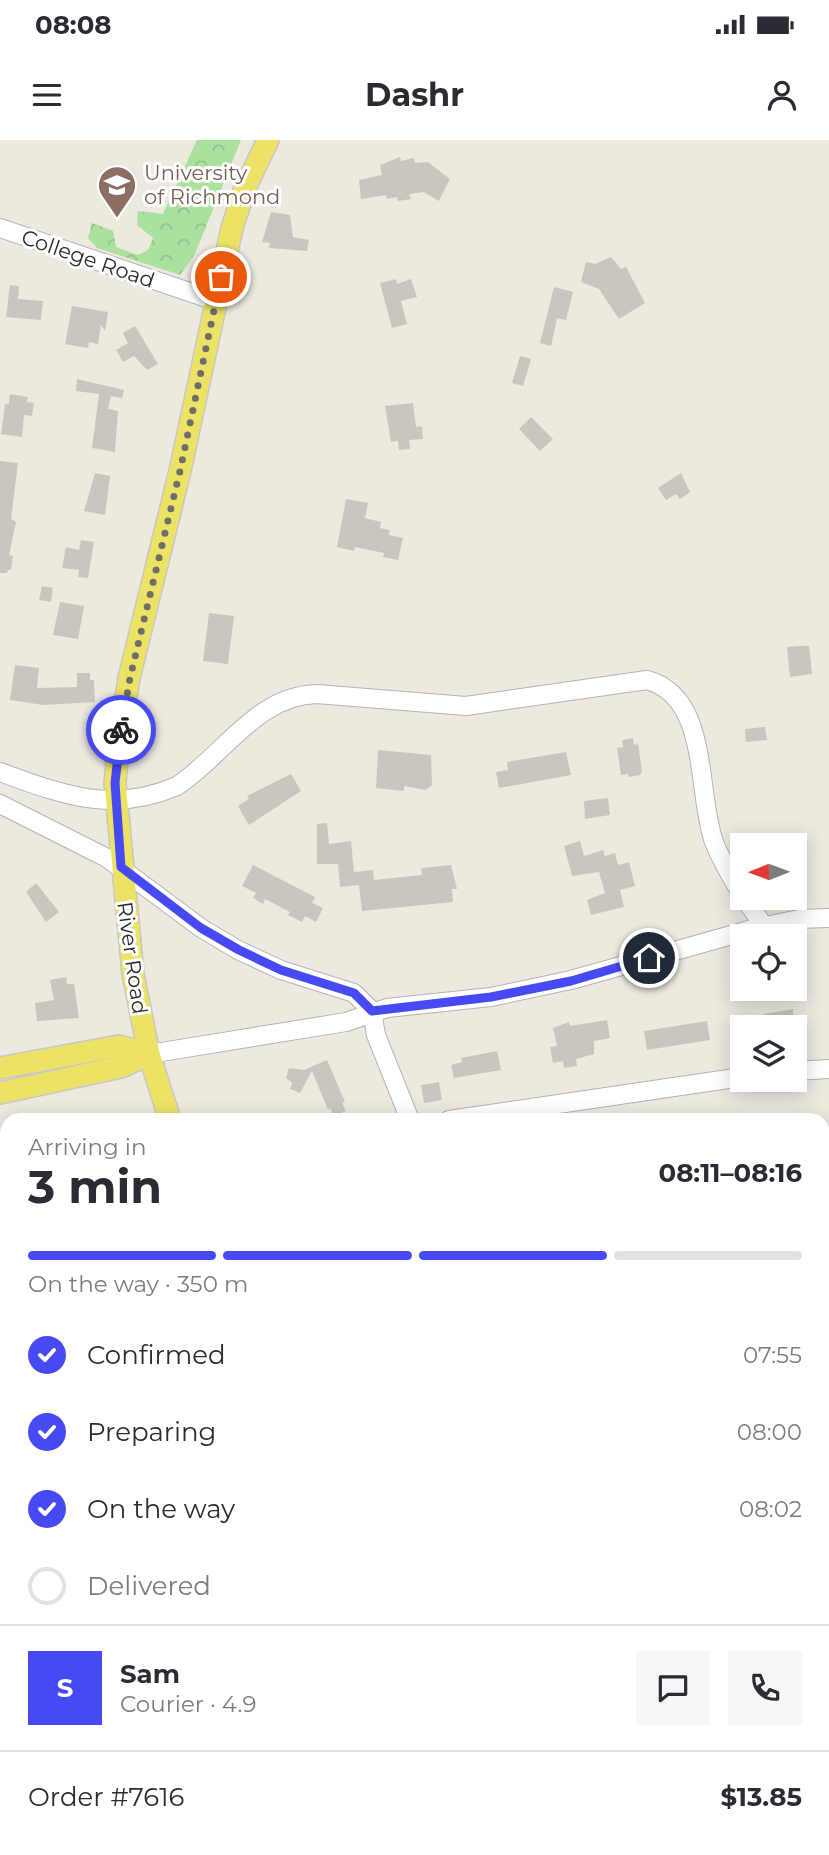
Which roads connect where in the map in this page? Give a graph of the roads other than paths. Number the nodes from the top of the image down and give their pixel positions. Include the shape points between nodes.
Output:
1 (268, 140) edge
2 (0, 228) edge
3 (216, 302) junction
4 (0, 772) edge
5 (116, 800) junction
6 (0, 804) edge
7 (121, 867) junction
8 (730, 871) edge
9 (829, 918) edge
10 (774, 924) edge
11 (730, 936) edge
12 (372, 1011) junction
13 (149, 1054) junction
14 (0, 1068) edge
15 (829, 1069) edge
16 (807, 1070) edge
17 (730, 1079) edge
18 (0, 1093) edge
19 (168, 1113) edge
20 (407, 1113) edge
21 (497, 1113) edge

1 - 3 main road, River Road via 237,210
2 - 3 street, College Road
3 - 5 main road, River Road via 130,678 118,748
4 - 5 street via 83,799
5 - 7 main road, River Road
5 - 8 street via 177,786 269,706 293,696 466,706 647,680 674,693 689,717 715,843
6 - 7 street
7 - 12 street via 201,928 239,950 281,970 354,993
7 - 13 main road, River Road via 133,974
9 - 10 street
11 - 12 street via 571,981 481,999
12 - 13 street via 346,1022
12 - 20 street via 376,1035
13 - 14 main road via 119,1046
13 - 18 main road via 121,1067
13 - 19 main road, River Road
15 - 16 street
17 - 21 street

